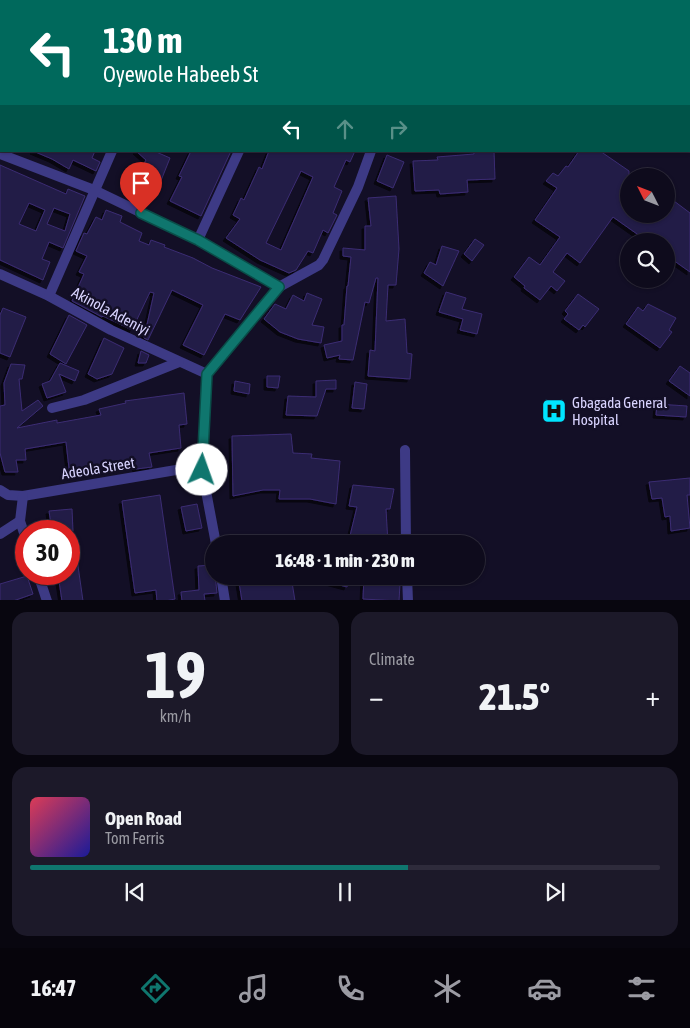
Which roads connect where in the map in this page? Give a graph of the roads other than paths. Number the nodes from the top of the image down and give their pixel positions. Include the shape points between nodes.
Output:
1 (112, 152) edge
2 (239, 152) edge
3 (372, 152) edge
4 (0, 154) edge
5 (94, 190) junction
6 (198, 240) junction
7 (0, 274) edge
8 (279, 287) junction
9 (49, 296) junction
10 (179, 362) junction
11 (207, 374) junction
12 (52, 408) dead end
13 (405, 450) dead end
14 (202, 470) junction
15 (0, 490) edge
16 (23, 496) junction
17 (20, 520) edge
18 (15, 524) edge
19 (0, 534) edge
20 (214, 535) edge
21 (406, 535) edge
22 (42, 585) edge
23 (222, 585) edge
24 (407, 585) edge
25 (47, 600) edge
26 (225, 600) edge
27 (408, 600) edge

1 - 5 street
2 - 6 street
3 - 8 street via 323,260
4 - 5 street
5 - 6 street
5 - 9 street
6 - 8 street
7 - 9 street, Akinola Adeniyi
8 - 11 street
9 - 10 street, Akinola Adeniyi
10 - 11 street, Akinola Adeniyi
10 - 12 street via 84,400
11 - 14 street
13 - 21 street
14 - 16 street, Adeola Street via 176,470
14 - 20 street
15 - 16 street, Adeola Street via 8,496
16 - 17 street
18 - 19 street
22 - 25 street
23 - 26 street
24 - 27 street

